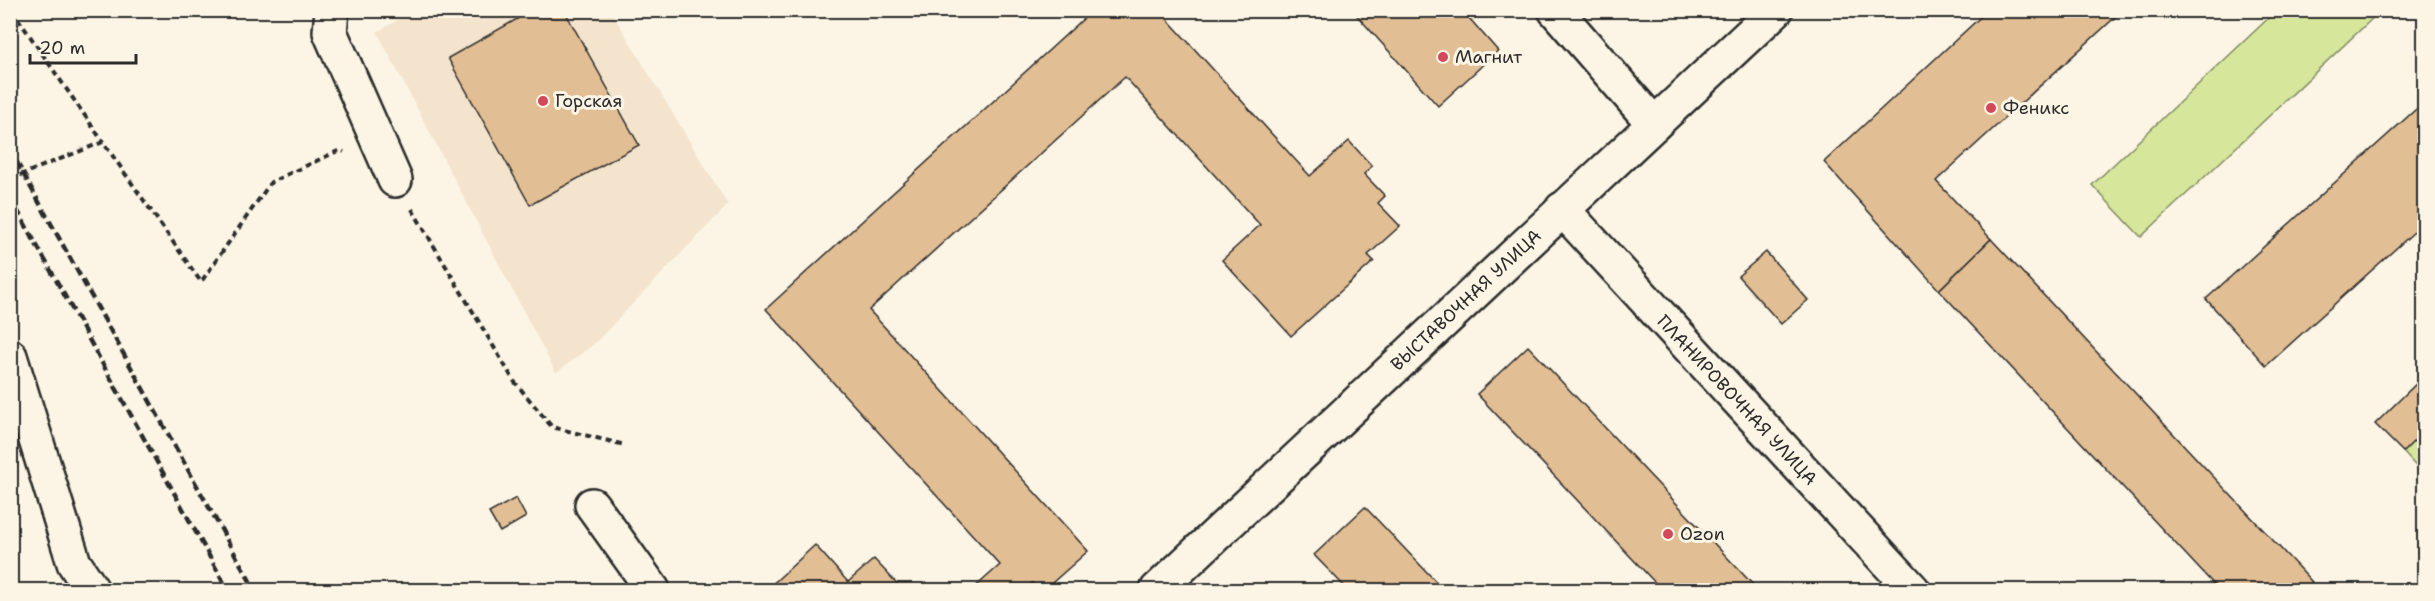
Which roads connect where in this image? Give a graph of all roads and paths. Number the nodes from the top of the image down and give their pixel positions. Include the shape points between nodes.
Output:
1 (12, 10) edge
2 (332, 10) edge
3 (1555, 10) edge
4 (1776, 10) edge
5 (1654, 124) junction
6 (103, 142) junction
7 (349, 155) dead end
8 (10, 179) edge
9 (395, 180) joint
10 (1562, 209) junction
11 (10, 356) edge
12 (625, 445) dead end
13 (592, 505) dead end
14 (92, 591) edge
15 (653, 591) edge
16 (1157, 591) edge
17 (1913, 591) edge

1 - 6 path
2 - 9 street via 330,32
3 - 5 street
4 - 5 street, ВЫСТАВОЧНАЯ УЛИЦА
5 - 10 street, ВЫСТАВОЧНАЯ УЛИЦА
6 - 7 path via 201,282 271,182 340,150
6 - 8 path
9 - 12 path via 514,381 552,427
10 - 16 street, ВЫСТАВОЧНАЯ УЛИЦА
10 - 17 street, ПЛАНИРОВОЧНАЯ УЛИЦА
11 - 14 street via 74,562
13 - 15 street

